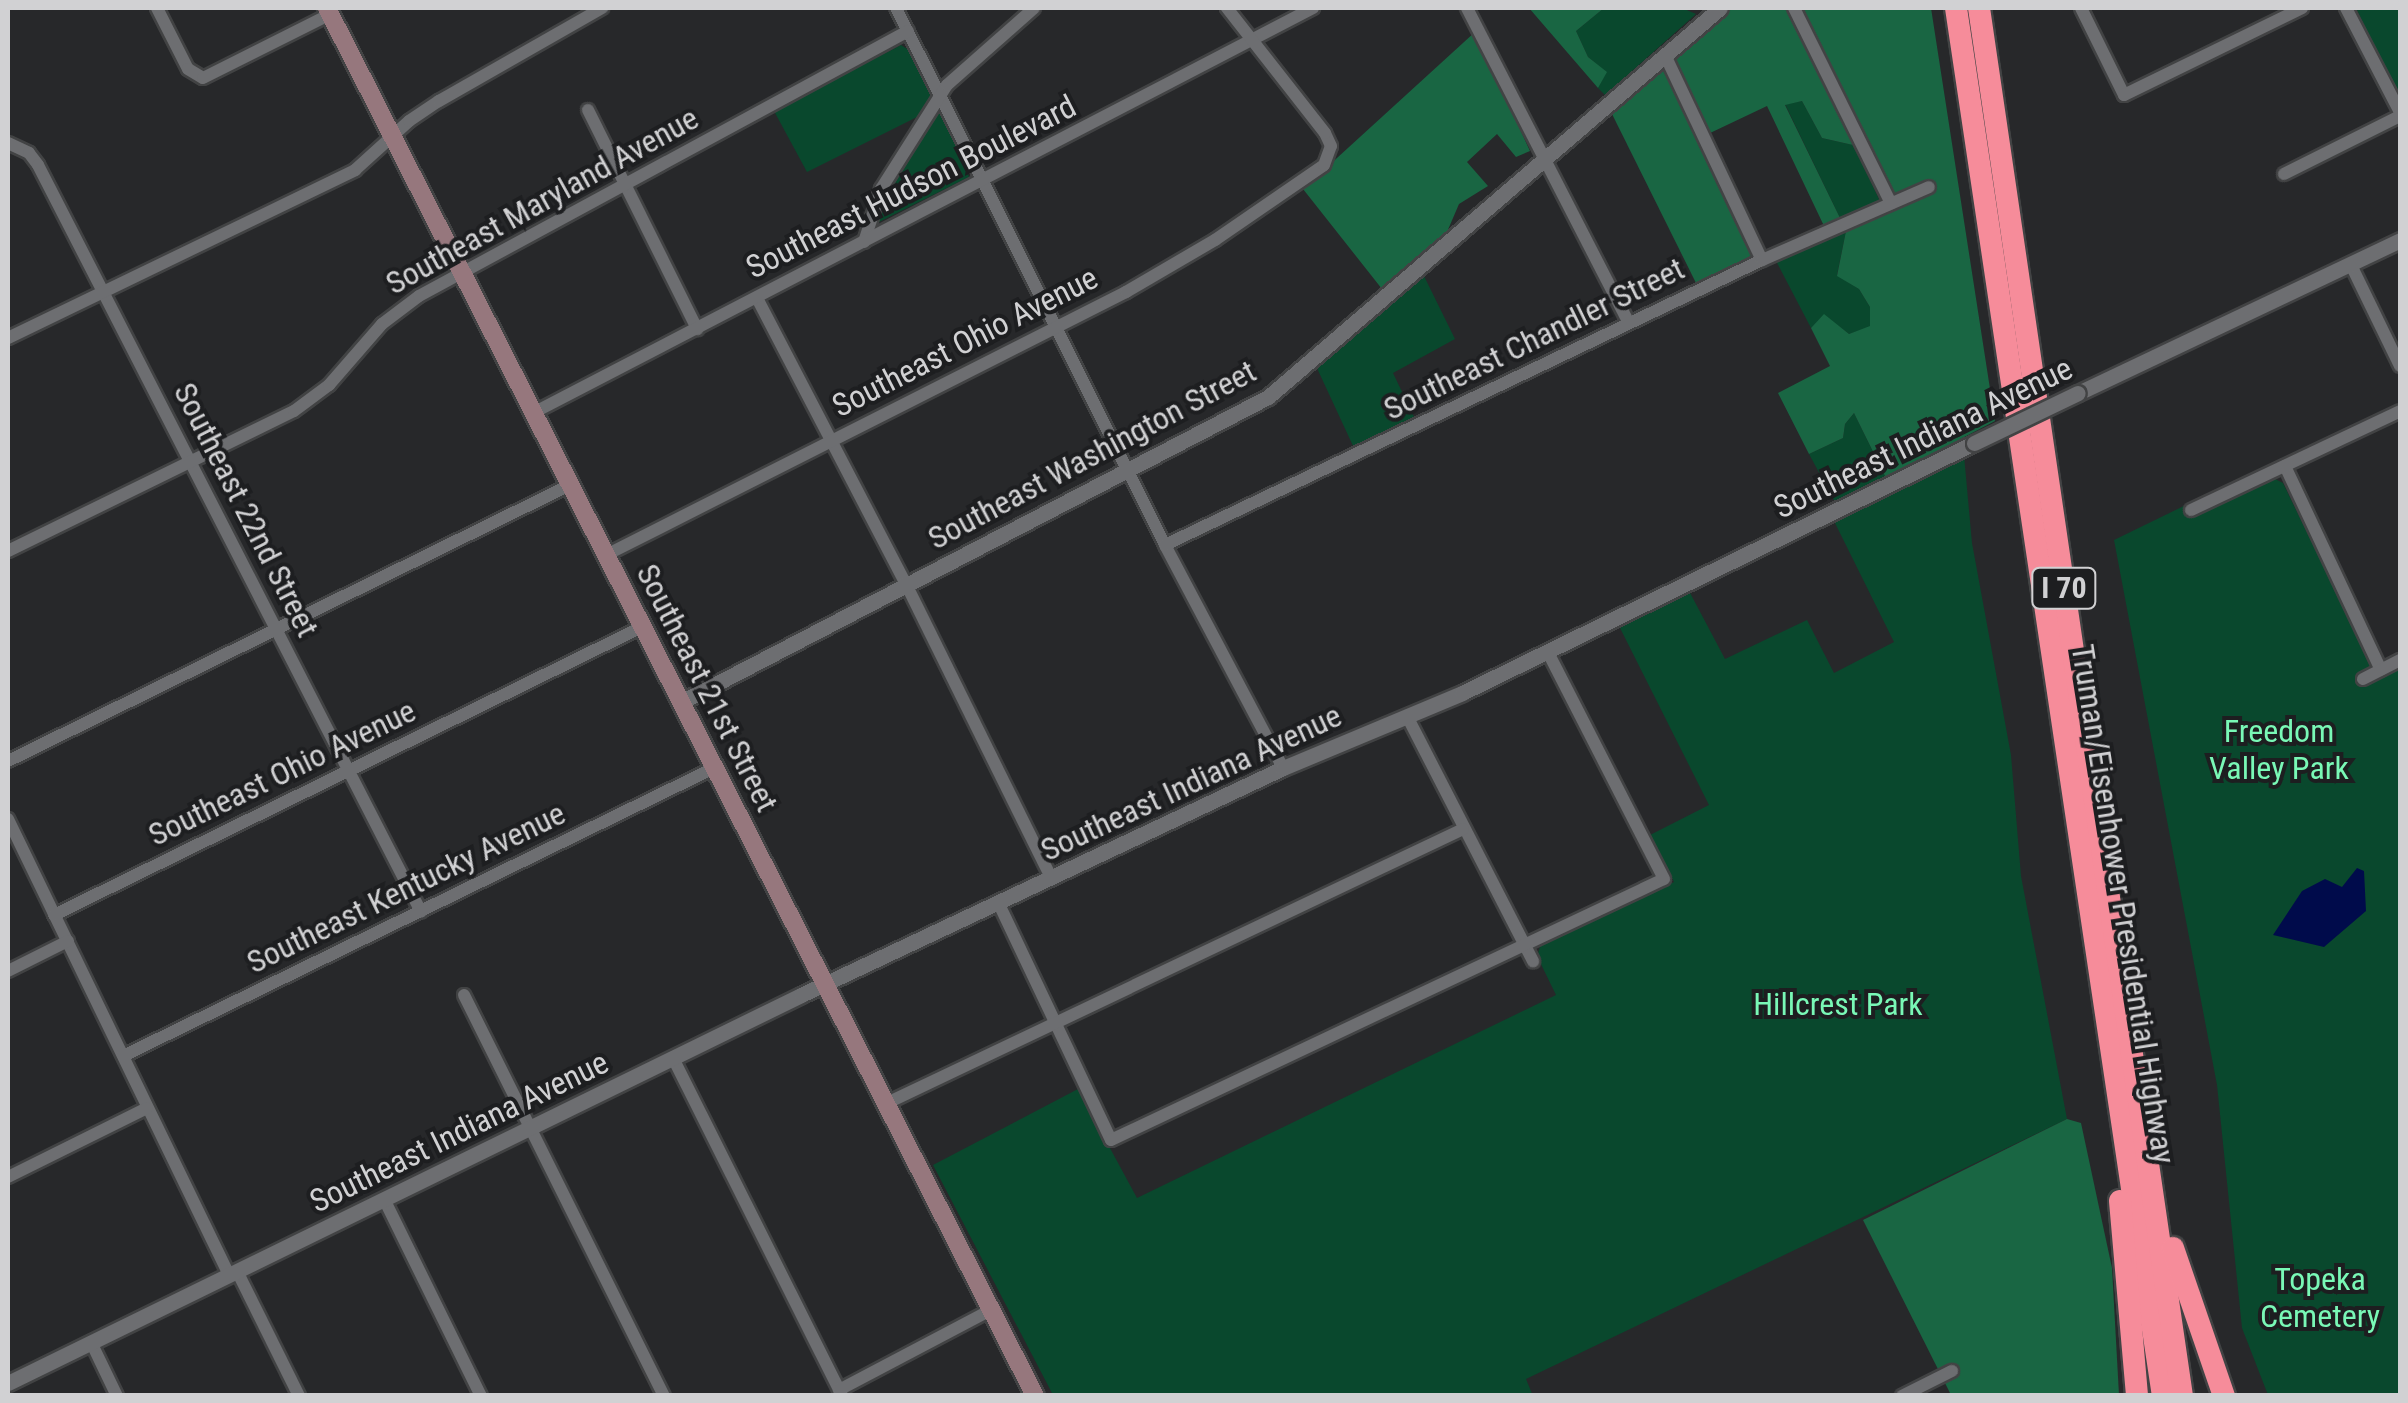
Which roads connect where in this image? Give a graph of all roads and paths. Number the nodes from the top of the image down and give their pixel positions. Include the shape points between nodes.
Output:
1 (158, 8) edge
2 (602, 8) edge
3 (896, 8) edge
4 (1034, 8) edge
5 (1226, 8) edge
6 (1313, 8) edge
7 (1467, 8) edge
8 (1720, 8) edge
9 (1794, 8) edge
10 (1956, 8) edge
11 (1980, 8) edge
12 (2081, 8) edge
13 (2302, 8) edge
14 (2346, 8) edge
15 (329, 11) edge
16 (908, 31) junction
17 (1254, 42) junction
18 (1665, 55) junction
19 (942, 98) junction
20 (588, 110) dead end
21 (2400, 114) edge
22 (393, 137) junction
23 (10, 143) edge
24 (1543, 160) junction
25 (2284, 174) dead end
26 (982, 182) junction
27 (622, 184) junction
28 (1929, 187) dead end
29 (1891, 203) junction
30 (2400, 240) edge
31 (864, 242) junction
32 (1762, 260) junction
33 (2351, 265) junction
34 (462, 271) junction
35 (102, 293) junction
36 (757, 298) junction
37 (1628, 323) junction
38 (1056, 327) junction
39 (696, 329) junction
40 (8, 338) edge
41 (2394, 338) edge
42 (2400, 366) edge
43 (2400, 412) edge
44 (533, 413) junction
45 (831, 441) junction
46 (192, 461) junction
47 (2285, 466) junction
48 (1130, 470) junction
49 (570, 485) junction
50 (2191, 510) dead end
51 (1165, 546) junction
52 (8, 551) edge
53 (606, 555) junction
54 (906, 584) junction
55 (642, 627) junction
56 (276, 628) junction
57 (1548, 652) junction
58 (2400, 660) edge
59 (2381, 670) junction
60 (2363, 678) dead end
61 (680, 702) junction
62 (1407, 716) junction
63 (8, 761) edge
64 (714, 768) junction
65 (1283, 768) junction
66 (348, 771) junction
67 (8, 819) edge
68 (1463, 829) junction
69 (1051, 877) junction
70 (998, 902) junction
71 (421, 912) junction
72 (54, 915) junction
73 (2092, 934) junction
74 (68, 942) junction
75 (1524, 945) junction
76 (1533, 961) dead end
77 (8, 971) edge
78 (824, 985) junction
79 (464, 995) dead end
80 (1055, 1022) junction
81 (123, 1056) junction
82 (673, 1058) junction
83 (885, 1104) junction
84 (147, 1108) junction
85 (528, 1129) junction
86 (8, 1176) edge
87 (2153, 1198) junction
88 (384, 1199) junction
89 (233, 1273) junction
90 (992, 1310) junction
91 (91, 1342) junction
92 (1952, 1371) dead end
93 (8, 1383) edge
94 (840, 1393) edge
95 (117, 1396) edge
96 (299, 1396) edge
97 (481, 1396) edge
98 (664, 1396) edge
99 (1036, 1396) edge
100 (1902, 1396) edge
101 (2137, 1396) edge
102 (2163, 1396) edge
103 (2182, 1396) edge
104 (2224, 1396) edge

1 - 15 street via 188,69 204,78
2 - 22 street via 439,101
3 - 16 street
4 - 19 street via 947,85
5 - 17 street
6 - 17 street, Southeast Hudson Boulevard
7 - 24 street
8 - 18 street, Southeast Washington Street
9 - 29 street
10 - 73 highway, Truman/Eisenhower Presidential Highway / I 70
11 - 87 highway, Truman/Eisenhower Presidential Highway / I 70
12 - 13 street via 2124,95
14 - 21 street
15 - 22 main road, Southeast 21st Street
16 - 19 street
16 - 27 street, Southeast Maryland Avenue
17 - 26 street, Southeast Hudson Boulevard
17 - 38 street, Southeast Ohio Avenue via 1326,133 1331,152 1324,164 1215,240
18 - 24 street, Southeast Washington Street
18 - 32 street
19 - 26 street
19 - 31 street via 881,190
20 - 27 street
21 - 25 street
22 - 34 main road, Southeast 21st Street
22 - 35 street via 355,170
23 - 35 street, Southeast 22nd Street via 35,160
24 - 37 street
24 - 48 street, Southeast Washington Street via 1268,397
26 - 31 street, Southeast Hudson Boulevard
26 - 38 street
27 - 34 street, Southeast Maryland Avenue
27 - 39 street
28 - 29 street, Southeast Chandler Street
29 - 32 street, Southeast Chandler Street
30 - 33 street, Southeast Indiana Avenue
31 - 36 street, Southeast Hudson Boulevard
32 - 37 street, Southeast Chandler Street
33 - 41 street
33 - 57 street, Southeast Indiana Avenue, bridge
34 - 44 main road, Southeast 21st Street
34 - 46 street, Southeast Maryland Avenue via 400,309 314,398
35 - 40 street
35 - 46 street, Southeast 22nd Street
36 - 39 street, Southeast Hudson Boulevard
36 - 45 street
37 - 51 street, Southeast Chandler Street
38 - 45 street, Southeast Ohio Avenue
38 - 48 street
39 - 44 street, Southeast Hudson Boulevard
41 - 42 street
43 - 47 street
44 - 49 main road, Southeast 21st Street
45 - 53 street, Southeast Ohio Avenue
45 - 54 street
46 - 52 street, Southeast Maryland Avenue
46 - 56 street, Southeast 22nd Street
47 - 50 street
47 - 59 street
48 - 51 street
48 - 54 street, Southeast Washington Street
49 - 53 main road, Southeast 21st Street
49 - 56 street
51 - 65 street
53 - 55 main road, Southeast 21st Street
54 - 61 street, Southeast Washington Street
54 - 69 street
55 - 61 main road, Southeast 21st Street
55 - 66 street, Southeast Ohio Avenue
56 - 63 street
56 - 66 street, Southeast 22nd Street
57 - 62 street, Southeast Indiana Avenue
57 - 75 street via 1664,879
58 - 59 street
59 - 60 street
61 - 64 main road, Southeast 21st Street
62 - 65 street, Southeast Indiana Avenue
62 - 68 street
64 - 71 street, Southeast Kentucky Avenue
64 - 78 main road, Southeast 21st Street
65 - 69 street, Southeast Indiana Avenue
66 - 71 street, Southeast 22nd Street
66 - 72 street, Southeast Ohio Avenue
67 - 72 street
68 - 75 street
68 - 80 street
69 - 70 street, Southeast Indiana Avenue
70 - 78 street, Southeast Indiana Avenue
70 - 80 street
71 - 81 street, Southeast Kentucky Avenue
72 - 74 street
73 - 101 highway
73 - 102 highway, Truman/Eisenhower Presidential Highway / I 70
74 - 77 street
74 - 81 street
75 - 76 street
75 - 80 street via 1111,1140
78 - 82 street, Southeast Indiana Avenue
78 - 83 main road, Southeast 21st Street
79 - 85 street
80 - 83 street
81 - 84 street
82 - 85 street, Southeast Indiana Avenue
82 - 94 street
83 - 90 main road, Southeast 21st Street
84 - 86 street
84 - 89 street
85 - 88 street, Southeast Indiana Avenue
85 - 98 street
87 - 103 highway, Truman/Eisenhower Presidential Highway / I 70
87 - 104 highway
88 - 89 street, Southeast Indiana Avenue
88 - 97 street
89 - 91 street, Southeast Indiana Avenue
89 - 96 street
90 - 94 street
90 - 99 main road, Southeast 21st Street
91 - 93 street, Southeast Indiana Avenue
91 - 95 street
92 - 100 street

